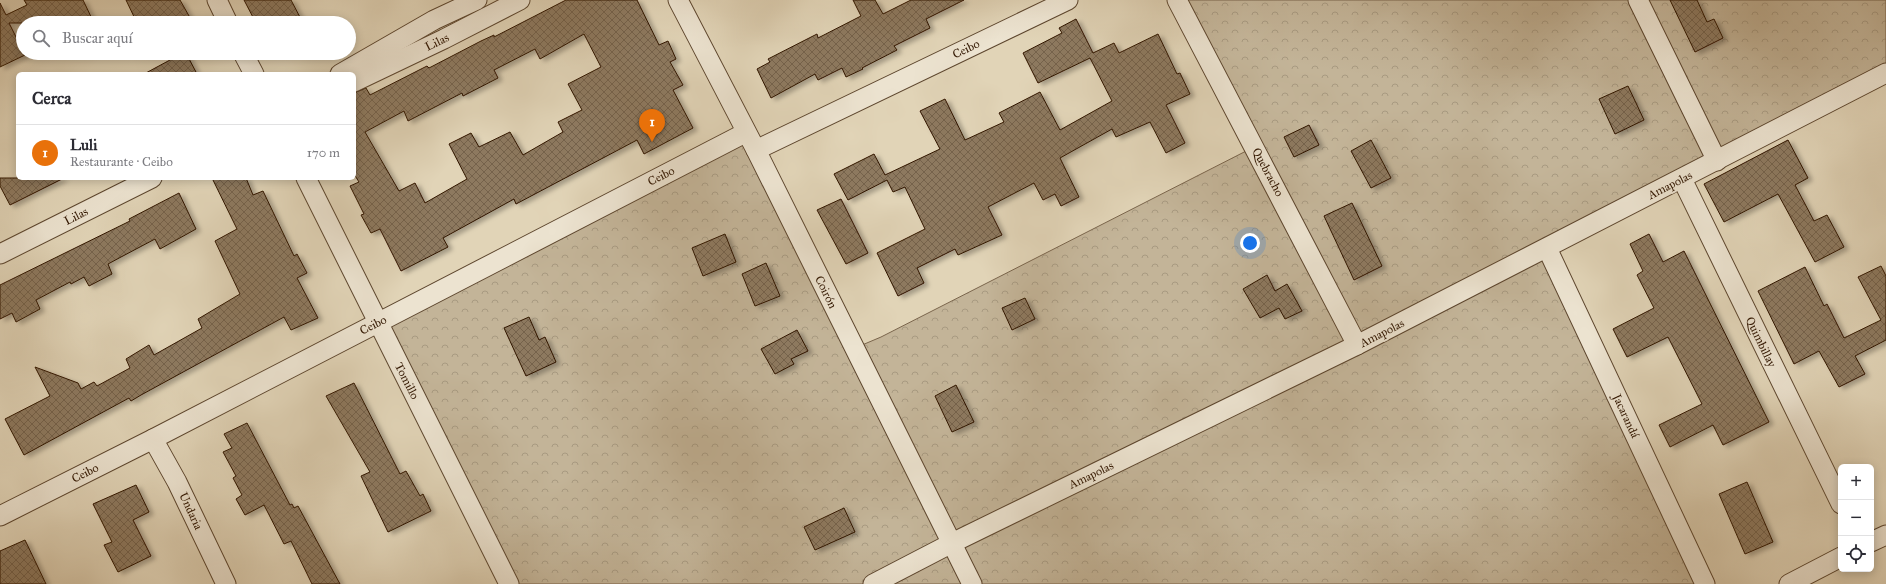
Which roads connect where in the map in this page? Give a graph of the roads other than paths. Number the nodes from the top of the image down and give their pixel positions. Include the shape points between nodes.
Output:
1 (217, 0) edge
2 (477, 0) edge
3 (520, 0) edge
4 (678, 0) edge
5 (1068, 0) edge
6 (1177, 0) edge
7 (1638, 0) edge
8 (225, 16) edge
9 (247, 60) edge
10 (253, 72) edge
11 (343, 72) edge
12 (1886, 73) edge
13 (356, 81) edge
14 (746, 133) junction
15 (756, 150) junction
16 (1717, 161) junction
17 (1682, 179) junction
18 (148, 180) edge
19 (307, 180) edge
20 (1547, 248) junction
21 (0, 254) edge
22 (378, 322) junction
23 (1357, 345) junction
24 (153, 439) junction
25 (1839, 500) edge
26 (0, 516) edge
27 (1886, 535) edge
28 (1874, 541) edge
29 (952, 543) junction
30 (1838, 559) edge
31 (226, 584) edge
32 (509, 584) edge
33 (873, 584) edge
34 (972, 584) edge
35 (1705, 584) edge
36 (1789, 584) edge

1 - 8 street
2 - 11 street, Lilas via 434,20
3 - 13 street, Lilas
4 - 14 street, Coirón
5 - 15 street, Ceibo
6 - 23 street, Quebracho
7 - 16 street
9 - 10 street
12 - 16 street, Amapolas
14 - 15 street, Coirón
14 - 22 street, Ceibo
15 - 29 street, Coirón
16 - 17 street, Amapolas
17 - 20 street, Amapolas
17 - 25 street, Quimbillay
18 - 21 street, Lilas
19 - 22 street, Tomillo
20 - 23 street, Amapolas
20 - 35 street, Jacarandá
22 - 24 street, Ceibo
22 - 32 street, Tomillo
23 - 29 street, Amapolas
24 - 26 street, Ceibo
24 - 31 street, Undaria via 177,482
27 - 28 street
29 - 33 street, Amapolas
29 - 34 street, Coirón
30 - 36 street

